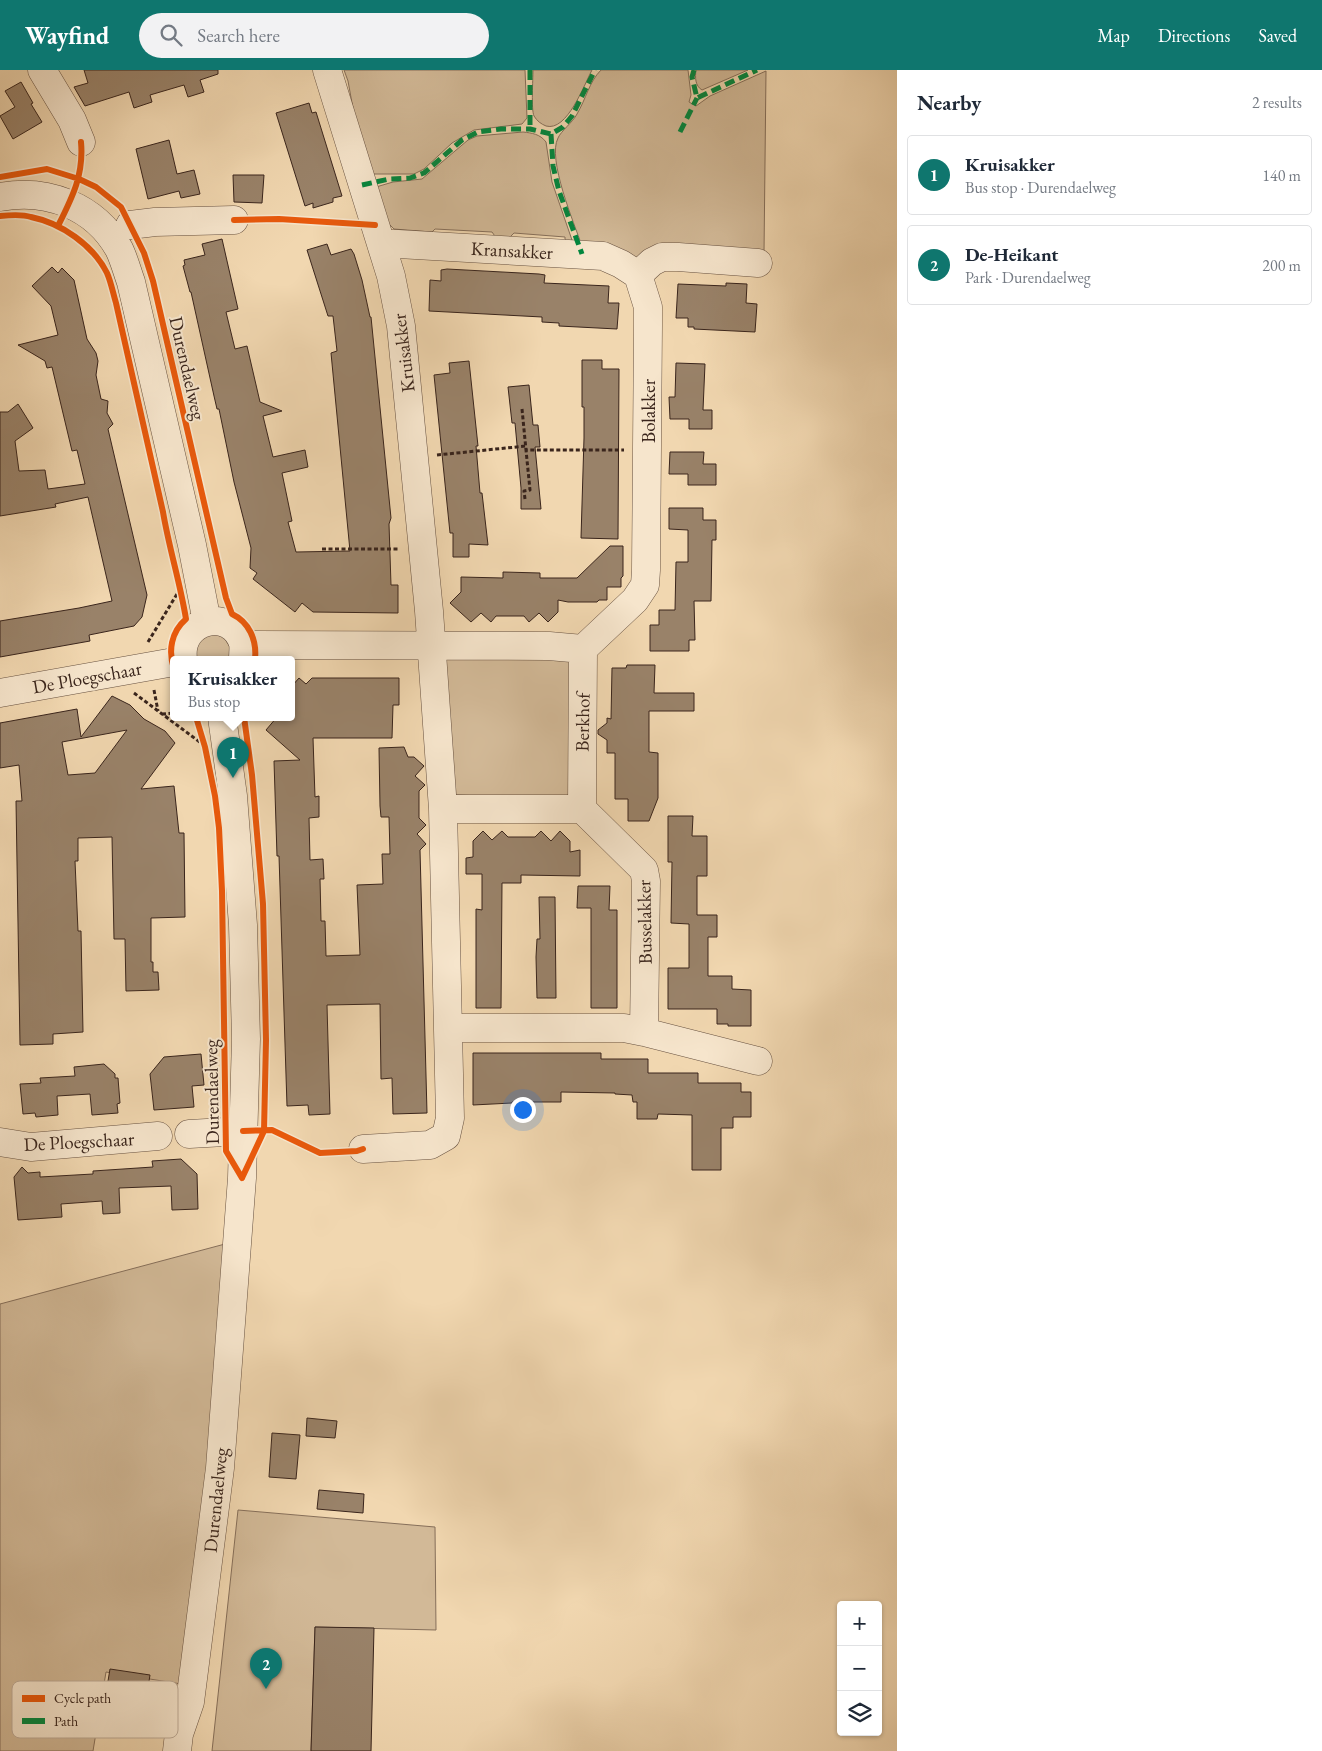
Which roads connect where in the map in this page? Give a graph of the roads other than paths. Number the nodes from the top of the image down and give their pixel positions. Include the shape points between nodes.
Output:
1 (42, 70) edge
2 (327, 70) edge
3 (81, 142) dead end
4 (0, 196) edge
5 (234, 220) dead end
6 (130, 225) dead end
7 (381, 243) junction
8 (758, 263) dead end
9 (638, 275) junction
10 (207, 622) junction
11 (432, 645) junction
12 (583, 649) junction
13 (243, 652) edge
14 (183, 656) edge
15 (170, 663) edge
16 (0, 693) edge
17 (211, 723) edge
18 (582, 808) junction
19 (443, 809) junction
20 (449, 1028) junction
21 (644, 1032) junction
22 (758, 1062) dead end
23 (243, 1130) junction
24 (189, 1134) dead end
25 (158, 1136) dead end
26 (0, 1142) edge
27 (363, 1149) dead end
28 (190, 1702) junction
29 (177, 1751) edge
30 (190, 1751) edge

1 - 3 street via 72,120
2 - 7 street, Kruisakker
4 - 10 street, Durendaelweg via 39,194 70,203 98,223 119,250 133,291
5 - 6 street
7 - 9 street, Kransakker via 603,256
7 - 11 street, Kruisakker via 401,326
8 - 9 street via 662,258 652,262
9 - 12 street, Bolakker via 648,307 645,585 635,600
10 - 13 street via 216,621 232,627 238,634
10 - 14 street via 188,633
11 - 12 street
11 - 13 street
11 - 19 street, Kruisakker
12 - 18 street, Berkhof
15 - 16 street, De Ploegschaar
17 - 23 street, Durendaelweg via 233,796 243,926 246,1039
18 - 19 street
18 - 21 street, Busselakker via 644,870
19 - 20 street, Kruisakker
20 - 21 street via 624,1028
20 - 27 street, Kruisakker via 450,1118 446,1136 430,1145
21 - 22 street
23 - 24 street
23 - 28 street, Durendaelweg via 220,1468
25 - 26 street, De Ploegschaar via 31,1147
28 - 29 street, Durendaelweg
28 - 30 street, Durendaelweg

